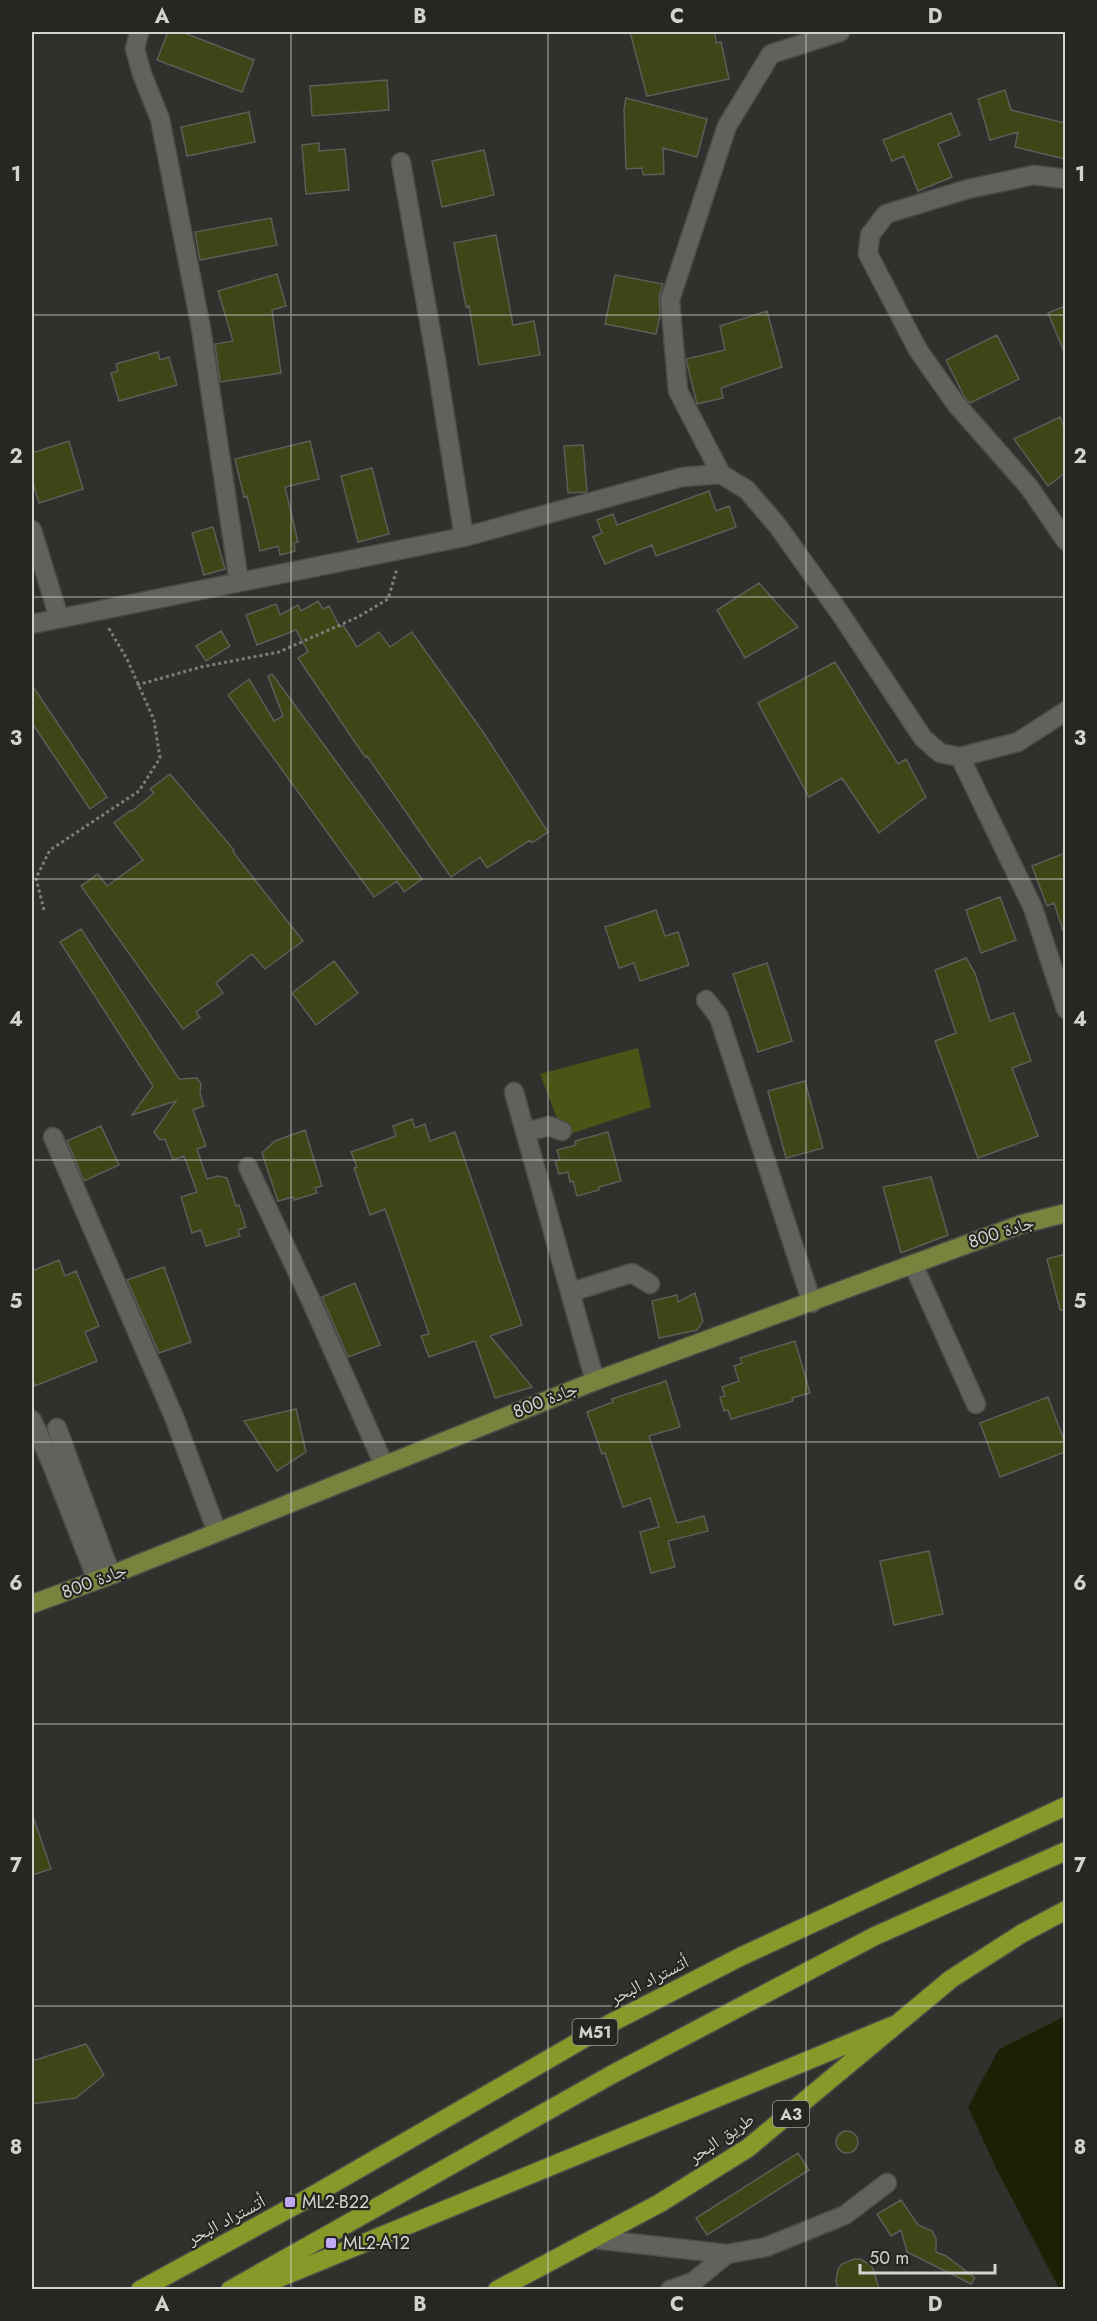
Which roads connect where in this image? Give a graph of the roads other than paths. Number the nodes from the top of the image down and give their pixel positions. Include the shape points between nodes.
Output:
1 (139, 32) edge
2 (840, 32) edge
3 (401, 162) dead end
4 (1065, 179) edge
5 (721, 474) junction
6 (32, 530) edge
7 (464, 537) junction
8 (1065, 541) edge
9 (239, 582) junction
10 (59, 618) junction
11 (32, 624) edge
12 (1065, 711) edge
13 (960, 757) junction
14 (706, 1000) dead end
15 (1065, 1009) edge
16 (514, 1092) dead end
17 (562, 1131) dead end
18 (526, 1132) junction
19 (53, 1137) dead end
20 (248, 1167) dead end
21 (1065, 1213) edge
22 (912, 1264) junction
23 (650, 1284) dead end
24 (571, 1292) junction
25 (812, 1303) junction
26 (595, 1381) junction
27 (976, 1404) dead end
28 (32, 1420) edge
29 (57, 1428) dead end
30 (384, 1465) junction
31 (217, 1532) junction
32 (104, 1577) junction
33 (32, 1605) edge
34 (1065, 1806) edge
35 (1065, 1851) edge
36 (1065, 1910) edge
37 (894, 2025) junction
38 (887, 2183) dead end
39 (594, 2239) junction
40 (728, 2254) junction
41 (140, 2289) edge
42 (230, 2289) edge
43 (250, 2289) edge
44 (497, 2289) edge
45 (670, 2289) edge

1 - 9 street via 135,49 162,128 201,328
2 - 5 street via 771,54 727,126 670,300 678,391
3 - 7 street
4 - 8 street via 1034,175 968,189 886,214 870,235 868,254 918,350 956,404 1029,487
5 - 7 street via 682,477
5 - 13 street via 747,490 777,525 923,738 940,753
6 - 10 street
7 - 9 street
9 - 10 street
10 - 11 street
12 - 13 street via 1018,742
13 - 15 street via 1033,908
14 - 25 street via 719,1017
16 - 18 street
17 - 18 street via 549,1126
18 - 24 street
19 - 31 street via 174,1417
20 - 30 street
21 - 22 main road, جادة 800 via 1022,1224
22 - 25 main road, جادة 800
22 - 27 street
23 - 24 street via 632,1273
24 - 26 street
25 - 26 main road, جادة 800
26 - 30 main road, جادة 800
28 - 32 street
29 - 32 street
30 - 31 main road, جادة 800
31 - 32 main road, جادة 800
32 - 33 main road, جادة 800
34 - 41 highway, أتستراد البحر / M51 via 796,1930 611,2023 303,2202
35 - 42 highway, M51 via 874,1936 612,2075
36 - 37 highway, طريق البحر / A3 via 951,1979
37 - 39 highway, طريق البحر / A3 via 748,2148
37 - 43 highway
38 - 40 street via 845,2215 766,2247
39 - 40 street
39 - 44 highway, طريق البحر / A3
40 - 45 street via 693,2282

